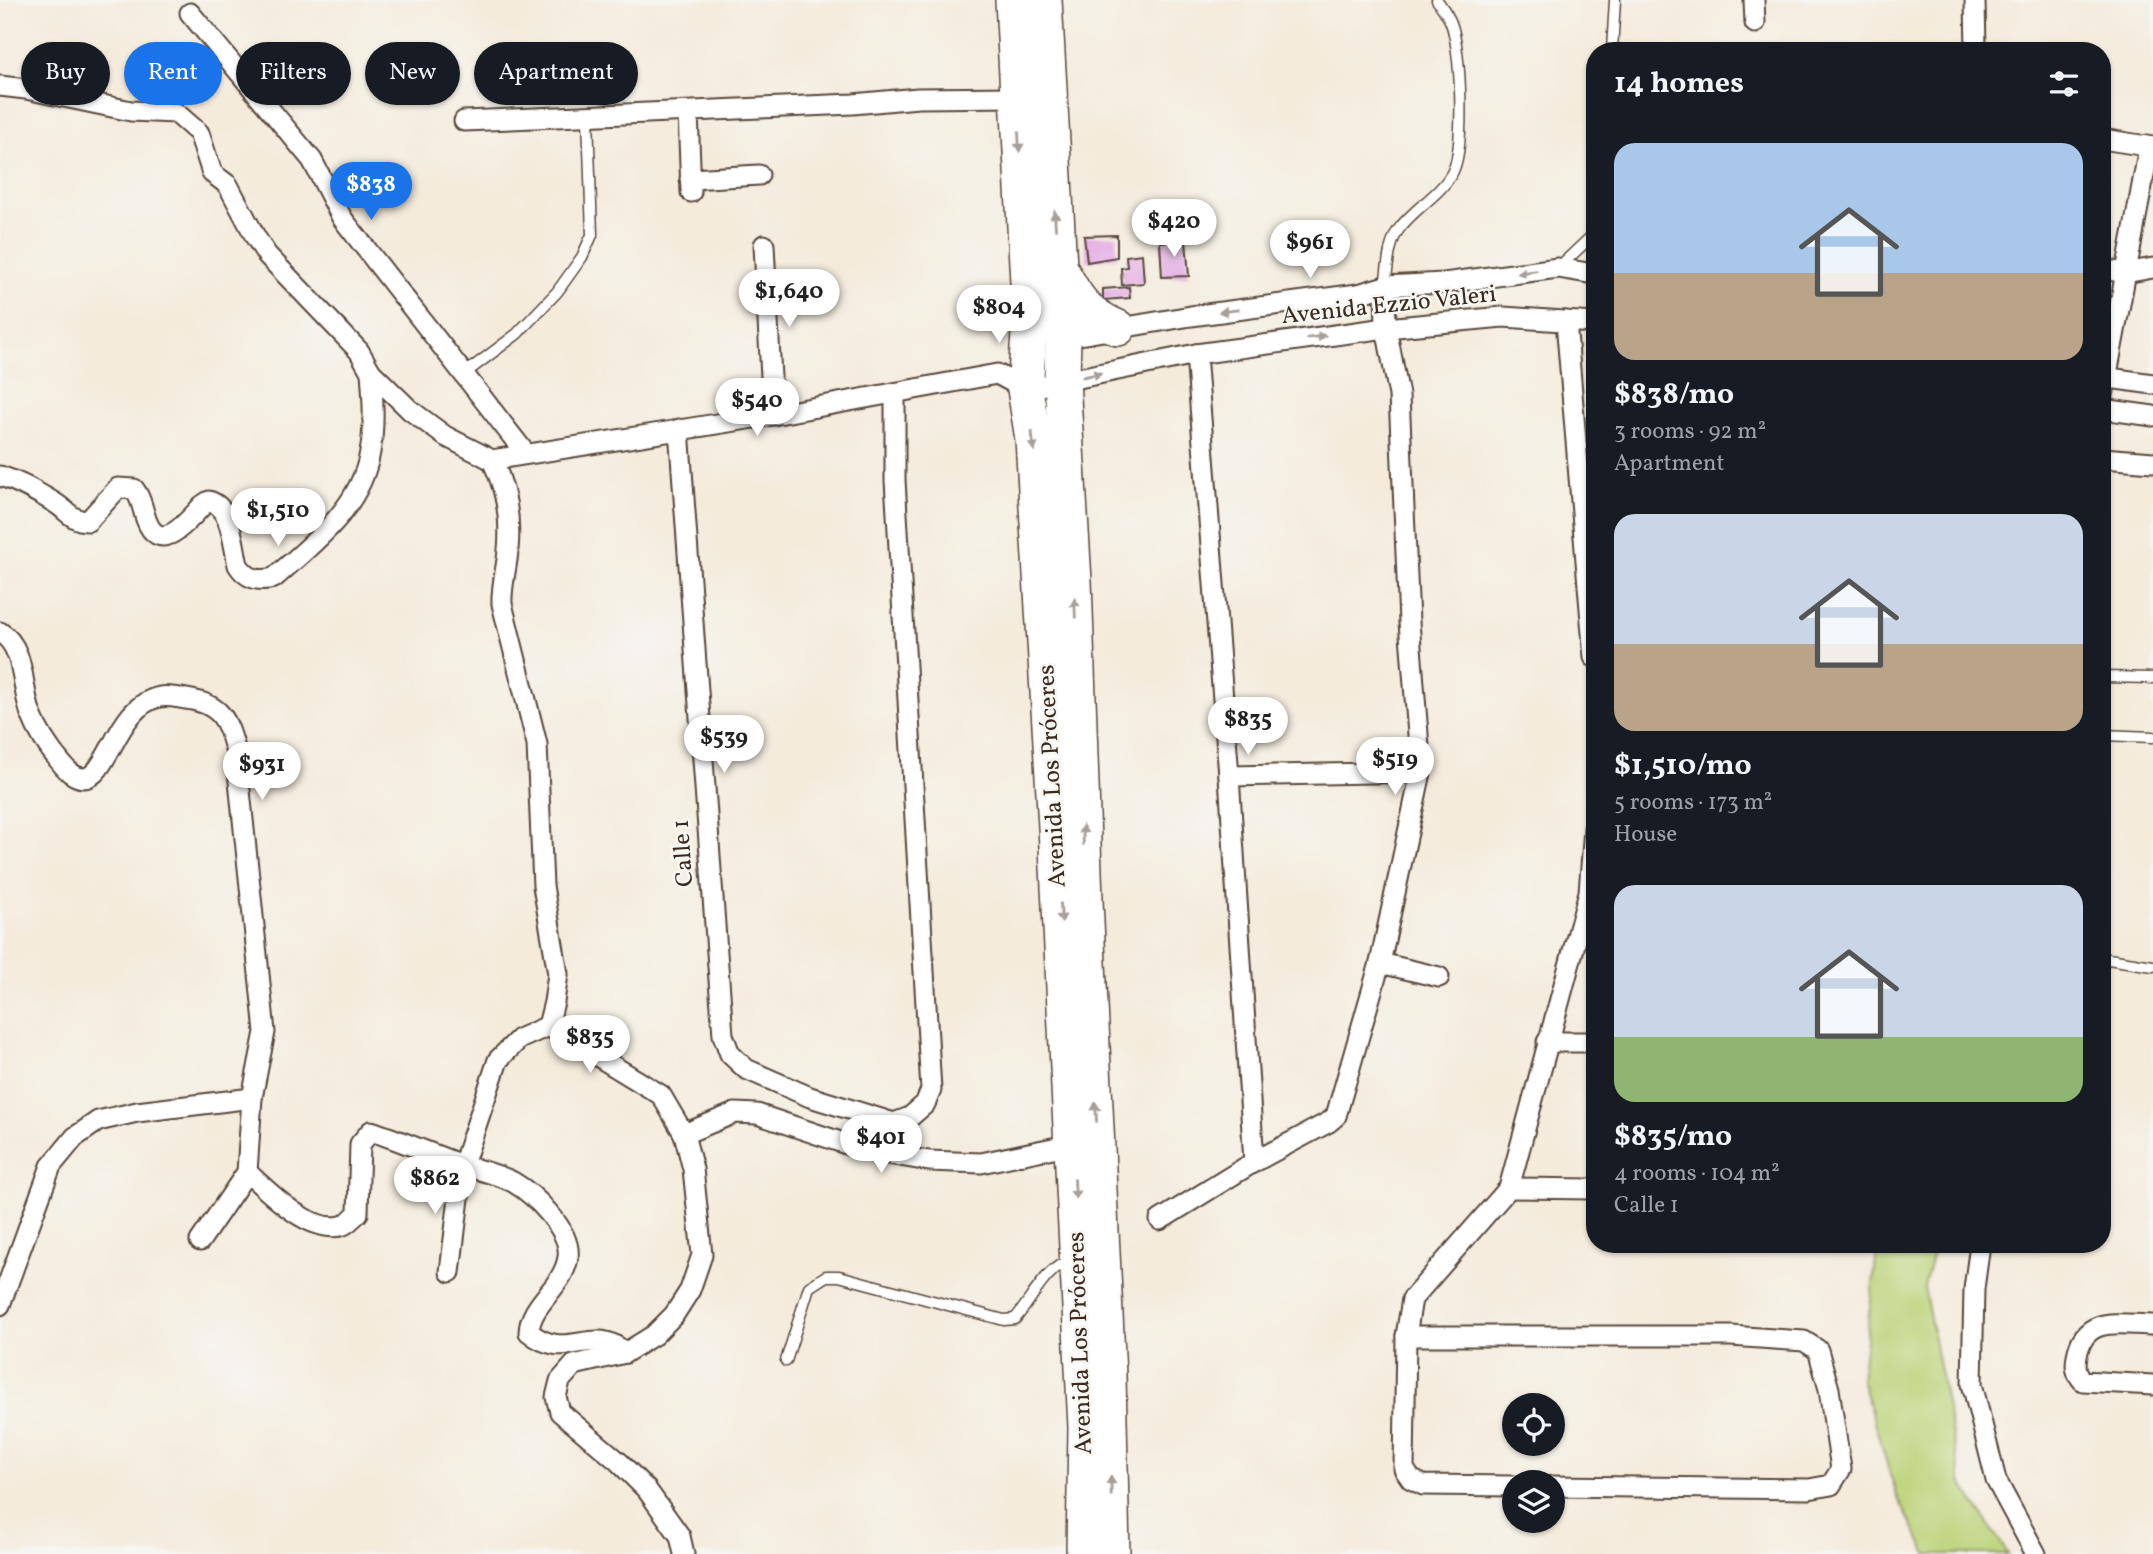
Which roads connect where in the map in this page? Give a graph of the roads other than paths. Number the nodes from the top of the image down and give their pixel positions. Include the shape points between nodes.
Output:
1 (1013, 0) edge
2 (1044, 0) edge
3 (1437, 0) edge
4 (1615, 0) edge
5 (1754, 0) edge
6 (1975, 0) edge
7 (190, 13) dead end
8 (1755, 23) dead end
9 (1613, 42) edge
10 (1976, 42) edge
11 (0, 86) edge
12 (1017, 97) junction
13 (688, 112) junction
14 (588, 117) junction
15 (464, 121) dead end
16 (2111, 140) edge
17 (2151, 147) edge
18 (758, 175) dead end
19 (1586, 241) edge
20 (764, 246) dead end
21 (1058, 263) junction
22 (1558, 268) junction
23 (2153, 268) edge
24 (2111, 271) edge
25 (1586, 273) edge
26 (2125, 273) junction
27 (1385, 286) junction
28 (1566, 321) junction
29 (1586, 322) edge
30 (1118, 328) junction
31 (1386, 328) junction
32 (1063, 337) junction
33 (2111, 342) edge
34 (1028, 345) junction
35 (1196, 354) junction
36 (372, 372) junction
37 (464, 374) junction
38 (2111, 378) edge
39 (1062, 381) junction
40 (1011, 382) junction
41 (2153, 384) edge
42 (895, 393) junction
43 (2111, 410) edge
44 (774, 415) junction
45 (2153, 415) edge
46 (679, 429) junction
47 (526, 454) junction
48 (2111, 459) edge
49 (492, 460) junction
50 (2153, 463) edge
51 (0, 476) edge
52 (1586, 561) edge
53 (0, 632) edge
54 (2111, 677) edge
55 (2153, 678) edge
56 (2111, 735) edge
57 (2153, 737) edge
58 (1421, 772) junction
59 (1229, 776) junction
60 (1586, 909) edge
61 (2111, 959) edge
62 (1380, 962) junction
63 (2153, 966) edge
64 (1439, 977) dead end
65 (548, 1026) junction
66 (1548, 1042) junction
67 (1586, 1042) edge
68 (252, 1098) junction
69 (684, 1134) junction
70 (1072, 1144) junction
71 (1254, 1163) junction
72 (463, 1165) junction
73 (247, 1172) junction
74 (1509, 1188) junction
75 (1586, 1189) edge
76 (1160, 1220) dead end
77 (200, 1241) dead end
78 (1979, 1253) edge
79 (1078, 1258) junction
80 (450, 1272) dead end
81 (0, 1304) edge
82 (2153, 1325) edge
83 (1406, 1336) junction
84 (625, 1353) junction
85 (786, 1362) dead end
86 (2153, 1385) edge
87 (1502, 1486) edge
88 (1565, 1486) edge
89 (684, 1554) edge
90 (1084, 1554) edge
91 (1112, 1554) edge
92 (2036, 1554) edge

1 - 12 highway, Avenida Los Próceres
21 -> 2 highway, Avenida Los Próceres
3 - 27 lane via 1451,23 1456,50 1458,157 1444,185 1398,230
4 - 9 lane
5 - 8 street
6 - 10 street
7 - 37 street via 312,160 342,218
11 - 36 street via 131,111 176,113 190,123 199,133 212,173 228,185 267,255 359,351
12 - 13 street via 918,98
12 -> 34 highway, Avenida Los Próceres
13 - 14 street
13 - 18 street via 690,186
14 - 15 street
14 - 37 lane via 592,235 582,257 517,334
16 - 17 street
17 - 26 street
19 - 22 lane
20 - 44 street
21 - 30 highway via 1079,303
21 - 32 highway, Avenida Los Próceres
22 - 25 street, Avenida Ezzio Valeri
22 -> 27 street, Avenida Ezzio Valeri
23 - 26 street
24 - 26 street
26 - 33 street
27 -> 30 street, Avenida Ezzio Valeri via 1359,294
27 - 31 street
28 - 29 street, Avenida Ezzio Valeri
28 - 31 street, Avenida Ezzio Valeri via 1503,317
28 - 52 street
30 - 32 street, Avenida Ezzio Valeri
35 -> 31 street, Avenida Ezzio Valeri
31 - 58 street via 1399,395
32 - 34 street, Avenida Ezzio Valeri
32 - 39 highway, Avenida Los Próceres
34 - 40 highway, Avenida Los Próceres
39 -> 35 street, Avenida Ezzio Valeri
35 - 59 street
36 - 49 street via 410,410 445,436
36 - 51 street via 370,453 363,478 329,529 274,578 263,581 243,572 225,511 218,504 209,501 173,535 165,536 152,529 134,489 118,488 88,521 80,521 19,482
37 - 47 street
38 - 41 street
39 - 40 street, Avenida Ezzio Valeri
91 -> 39 highway, Avenida Los Próceres via 1108,1363
40 - 42 street, Avenida Ezzio Valeri
40 -> 70 highway, Avenida Los Próceres via 1034,453
42 - 44 street, Avenida Ezzio Valeri
42 - 46 street, Calle 1 via 895,480 932,1090 910,1117 894,1122 810,1097 746,1069 730,1054 723,1035
43 - 45 street
44 - 46 street, Avenida Ezzio Valeri
46 - 47 street, Avenida Ezzio Valeri
47 - 49 street, Avenida Ezzio Valeri
48 - 50 street
49 - 65 street via 502,479 509,512 502,604 537,744 543,886 558,974
53 - 68 street via 9,637 19,659 30,713 47,747 69,773 81,778 90,776 107,757 122,725 138,706 161,696 212,707 226,719 236,752 264,1032
54 - 55 lane
56 - 57 lane
58 - 59 street
58 - 62 street
59 - 71 street
60 - 66 street
61 - 63 lane
62 - 64 street
62 - 71 street via 1336,1116
65 - 69 street via 661,1095
65 - 72 street via 519,1039 498,1060
66 - 67 street
66 - 74 street
68 - 73 street
68 - 81 street via 137,1112 98,1121 75,1137 51,1166
69 - 70 street via 735,1113 757,1114 864,1150 929,1161 981,1163
69 - 84 street via 693,1169 702,1255 690,1290 674,1315 654,1335
70 -> 79 highway, Avenida Los Próceres
71 - 76 street
72 - 73 street via 371,1131 360,1144 358,1213 344,1226 325,1227 279,1202
72 - 80 street
72 - 84 street via 514,1183 548,1211 566,1239 568,1257 556,1286 530,1321 529,1332 547,1345 606,1340
73 - 77 street
74 - 75 street
74 - 83 street via 1412,1299
78 - 92 street via 1972,1384 1996,1480
79 - 85 lane via 1057,1268 1015,1320 826,1276 809,1287
79 - 90 highway, Avenida Los Próceres via 1086,1427
82 - 86 street via 2089,1329 2079,1343 2075,1362 2083,1381
83 - 87 street via 1404,1469 1423,1485
83 - 88 street via 1731,1336 1804,1341 1818,1350 1842,1469 1831,1485 1810,1489
84 - 89 street via 574,1364 560,1381 556,1397 560,1412 646,1490 680,1536

